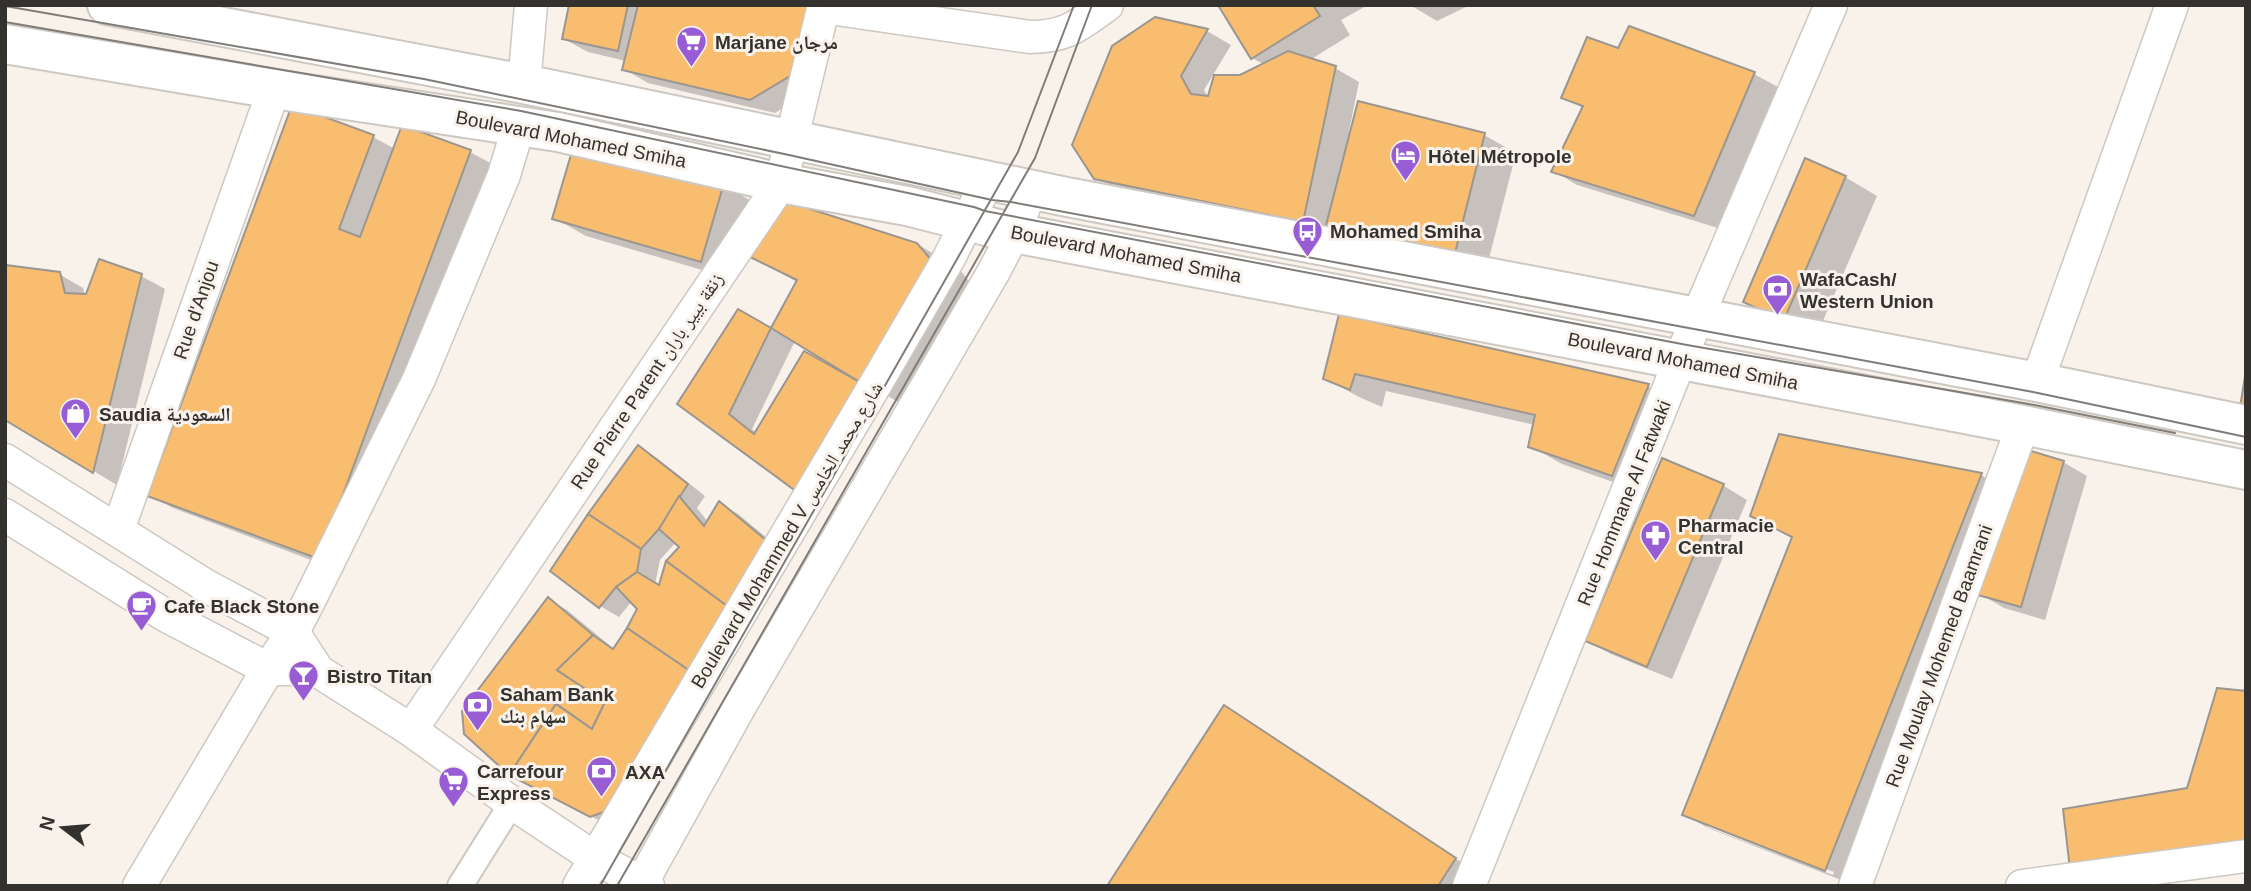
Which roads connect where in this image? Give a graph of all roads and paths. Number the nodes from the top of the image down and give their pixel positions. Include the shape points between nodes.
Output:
1 (107, 5) edge
2 (531, 5) edge
3 (1107, 5) edge
4 (1831, 5) edge
5 (2172, 5) edge
6 (824, 6) edge
7 (5, 44) edge
8 (524, 83) junction
9 (274, 89) junction
10 (519, 125) junction
11 (793, 139) junction
12 (988, 180) junction
13 (781, 184) junction
14 (1031, 189) junction
15 (967, 221) junction
16 (1014, 233) junction
17 (1697, 318) junction
18 (1681, 361) junction
19 (2036, 382) junction
20 (2023, 425) junction
21 (2246, 425) edge
22 (5, 460) edge
23 (2246, 470) edge
24 (5, 515) edge
25 (118, 530) junction
26 (293, 632) junction
27 (268, 668) junction
28 (318, 671) junction
29 (411, 730) junction
30 (512, 803) junction
31 (2246, 856) edge
32 (595, 858) junction
33 (643, 885) edge
34 (139, 886) edge
35 (460, 886) edge
36 (579, 886) edge
37 (1469, 886) edge
38 (1856, 886) edge
39 (2022, 886) edge

1 - 8 street
2 - 8 street
3 - 6 street via 1070,31 1039,37
4 - 17 street, Rue Hommane Al Fatwaki
5 - 19 street
6 - 11 street, Rue Pierre Parent زنقة بيير باران
7 - 9 street, Boulevard Mohamed Smiha
8 - 11 street
9 - 10 street, Boulevard Mohamed Smiha
9 - 25 street, Rue d'Anjou
10 - 13 street, Boulevard Mohamed Smiha
10 - 26 street via 504,175 419,379
11 - 12 street
11 - 13 street, Rue Pierre Parent زنقة بيير باران
12 - 14 street
12 - 15 street, Boulevard Mohammed V شارع محمد الخامس
13 - 15 street, Boulevard Mohamed Smiha
13 - 29 street, Rue Pierre Parent زنقة بيير باران
14 - 16 street
14 - 17 street
15 - 16 street, Boulevard Mohamed Smiha
15 - 32 street, Boulevard Mohammed V شارع محمد الخامس
16 - 18 street, Boulevard Mohamed Smiha
16 - 33 street via 740,706
17 - 18 street, Rue Hommane Al Fatwaki
17 - 19 street
18 - 20 street, Boulevard Mohamed Smiha
18 - 37 street, Rue Hommane Al Fatwaki
19 - 21 street
20 - 23 street, Boulevard Mohamed Smiha
20 - 38 street, Rue Moulay Mohemed Baamrani
22 - 25 street
24 - 27 street via 165,615
25 - 26 street via 208,587
26 - 27 street
26 - 28 street
27 - 28 street
27 - 34 street
28 - 29 street
29 - 30 street
30 - 32 street
30 - 35 street
31 - 39 street
32 - 33 street
32 - 36 street, Boulevard Mohammed V شارع محمد الخامس

